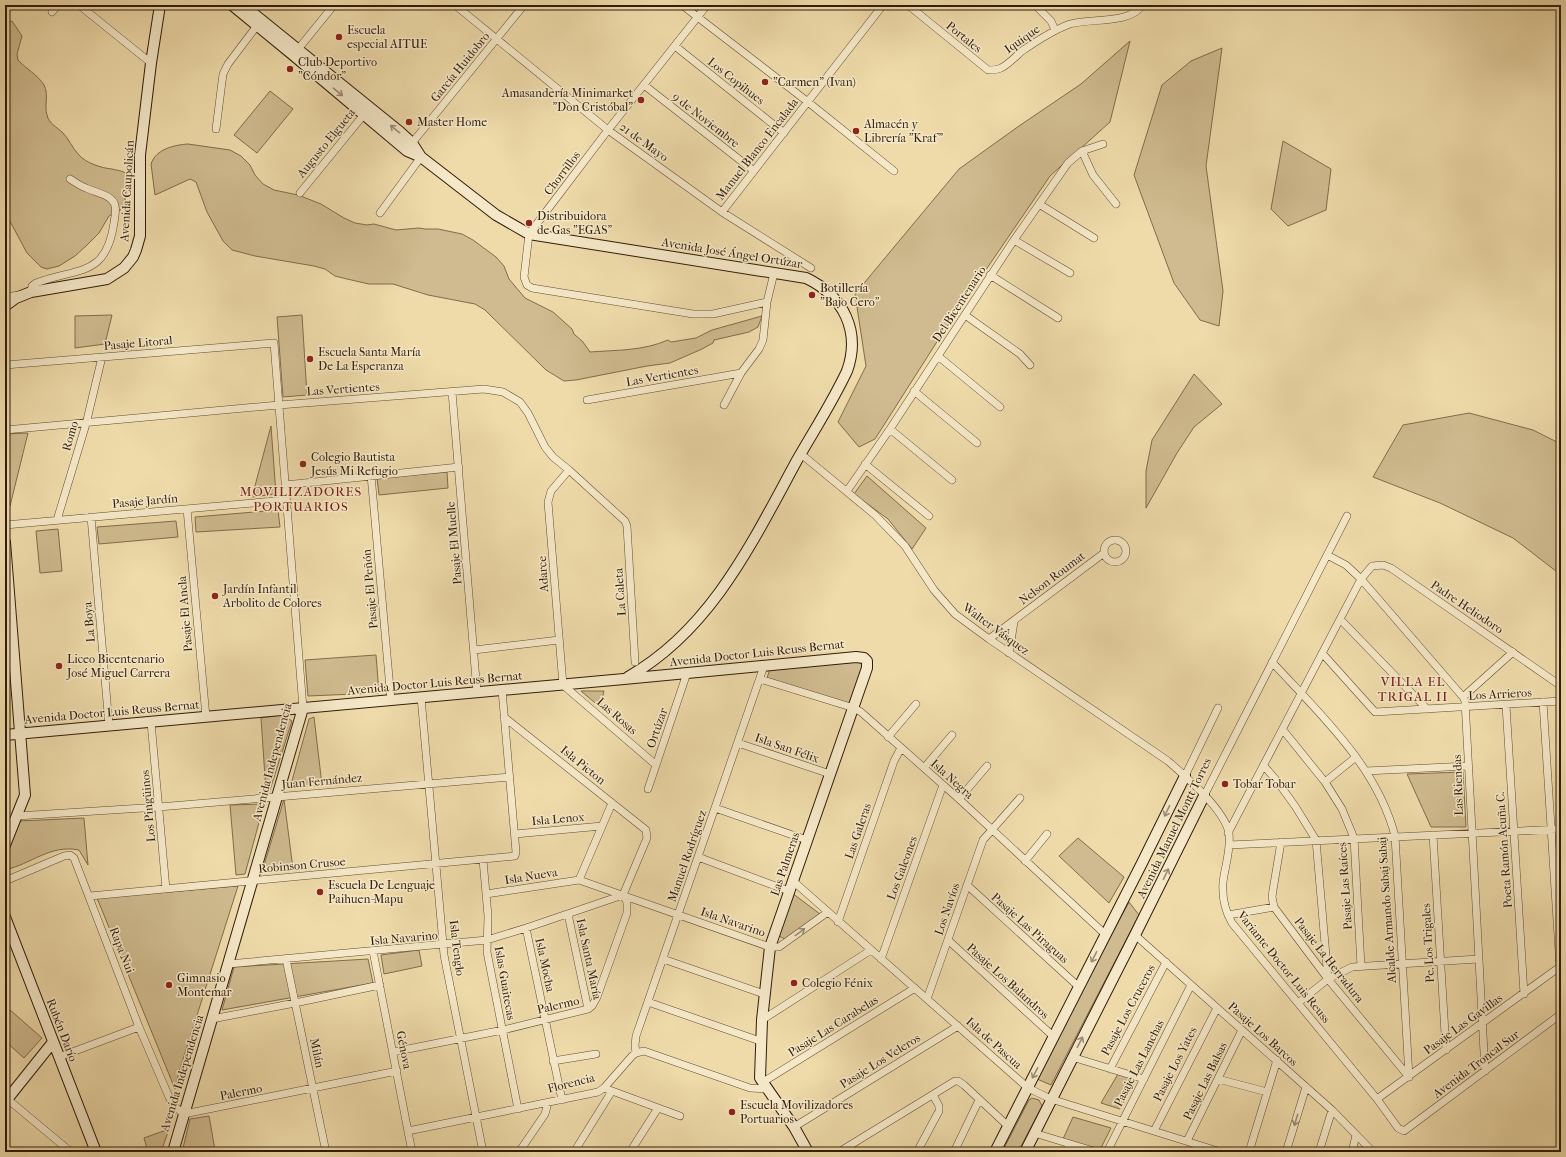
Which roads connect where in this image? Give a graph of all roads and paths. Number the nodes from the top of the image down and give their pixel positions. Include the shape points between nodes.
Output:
1 (58, 5) edge
2 (79, 5) edge
3 (160, 5) edge
4 (232, 5) edge
5 (243, 5) edge
6 (334, 5) edge
7 (455, 5) edge
8 (524, 5) edge
9 (682, 5) edge
10 (707, 5) edge
11 (883, 5) edge
12 (908, 5) edge
13 (1036, 5) edge
14 (1142, 5) edge
15 (52, 12) dead end
16 (698, 17) junction
17 (259, 23) junction
18 (1055, 30) junction
19 (497, 39) junction
20 (675, 46) junction
21 (296, 52) junction
22 (151, 63) junction
23 (988, 70) joint
24 (644, 85) junction
25 (808, 102) junction
26 (367, 111) junction
27 (216, 129) dead end
28 (608, 130) junction
29 (784, 133) junction
30 (412, 143) junction
31 (1103, 144) dead end
32 (1082, 151) junction
33 (421, 157) junction
34 (754, 171) junction
35 (894, 171) dead end
36 (70, 179) dead end
37 (300, 193) dead end
38 (1039, 204) junction
39 (1116, 204) dead end
40 (722, 212) junction
41 (380, 213) dead end
42 (529, 234) junction
43 (1094, 238) dead end
44 (1014, 240) junction
45 (811, 268) dead end
46 (774, 273) junction
47 (1070, 273) dead end
48 (990, 276) junction
49 (26, 293) junction
50 (5, 297) edge
51 (767, 302) junction
52 (5, 306) edge
53 (965, 315) junction
54 (1058, 318) dead end
55 (274, 343) joint
56 (938, 356) junction
57 (102, 357) junction
58 (5, 365) edge
59 (1030, 365) dead end
60 (741, 373) junction
61 (914, 391) junction
62 (452, 392) junction
63 (587, 400) dead end
64 (279, 404) junction
65 (724, 405) dead end
66 (1000, 407) dead end
67 (86, 424) junction
68 (890, 429) junction
69 (5, 430) edge
70 (977, 442) dead end
71 (801, 454) junction
72 (866, 464) junction
73 (459, 467) junction
74 (569, 470) junction
75 (372, 475) junction
76 (952, 480) dead end
77 (285, 485) junction
78 (847, 491) junction
79 (286, 500) junction
80 (187, 509) junction
81 (929, 516) dead end
82 (1347, 516) dead end
83 (91, 517) junction
84 (57, 520) junction
85 (625, 521) joint
86 (5, 525) edge
87 (5, 542) edge
88 (5, 549) edge
89 (1104, 553) dead end
90 (1327, 554) junction
91 (1361, 579) junction
92 (1340, 619) junction
93 (1014, 622) junction
94 (559, 640) junction
95 (989, 640) junction
96 (474, 650) junction
97 (1513, 652) junction
98 (1009, 653) junction
99 (1322, 653) junction
100 (866, 660) joint
101 (635, 662) dead end
102 (1272, 662) junction
103 (764, 666) junction
104 (687, 673) junction
105 (760, 678) junction
106 (624, 679) junction
107 (563, 684) junction
108 (1561, 686) edge
109 (502, 690) junction
110 (477, 692) junction
111 (1301, 693) junction
112 (421, 697) junction
113 (1463, 697) junction
114 (391, 700) junction
115 (1561, 701) edge
116 (1543, 702) junction
117 (916, 704) dead end
118 (1506, 705) junction
119 (1466, 707) junction
120 (303, 708) junction
121 (854, 708) junction
122 (1218, 708) dead end
123 (1427, 709) junction
124 (504, 716) junction
125 (206, 717) junction
126 (151, 722) junction
127 (109, 726) junction
128 (1283, 730) junction
129 (20, 733) junction
130 (5, 735) edge
131 (952, 735) dead end
132 (888, 737) junction
133 (738, 743) junction
134 (901, 748) junction
135 (1356, 757) junction
136 (656, 765) junction
137 (987, 766) dead end
138 (1264, 766) junction
139 (1468, 766) junction
140 (924, 768) junction
141 (1366, 771) junction
142 (830, 774) junction
143 (1185, 776) junction
144 (510, 777) junction
145 (1325, 782) junction
146 (429, 784) junction
147 (943, 785) junction
148 (648, 789) dead end
149 (276, 796) junction
150 (1204, 796) junction
151 (1020, 798) dead end
152 (959, 799) junction
153 (612, 803) junction
154 (159, 807) junction
155 (715, 808) junction
156 (17, 816) junction
157 (602, 826) junction
158 (1551, 829) junction
159 (1561, 829) edge
160 (993, 830) junction
161 (1514, 831) junction
162 (1471, 832) junction
163 (1228, 833) junction
164 (515, 834) junction
165 (1047, 834) dead end
166 (1433, 835) junction
167 (1394, 836) junction
168 (1354, 838) junction
169 (807, 840) junction
170 (1316, 840) junction
171 (1281, 842) junction
172 (5, 845) edge
173 (1229, 845) junction
174 (698, 857) junction
175 (482, 860) junction
176 (1025, 860) junction
177 (436, 864) junction
178 (579, 880) junction
179 (5, 881) edge
180 (253, 881) junction
181 (793, 881) junction
182 (967, 885) junction
183 (166, 889) junction
184 (1558, 889) edge
185 (789, 891) junction
186 (486, 894) junction
187 (623, 895) junction
188 (90, 896) junction
189 (1274, 907) junction
190 (828, 912) junction
191 (568, 914) junction
192 (678, 915) junction
193 (1228, 915) junction
194 (5, 917) edge
195 (838, 922) junction
196 (526, 928) junction
197 (1106, 935) junction
198 (1135, 935) junction
199 (487, 940) junction
200 (948, 940) junction
201 (444, 945) junction
202 (770, 947) junction
203 (871, 950) junction
204 (373, 951) junction
205 (286, 959) junction
206 (663, 959) junction
207 (881, 959) junction
208 (1478, 959) junction
209 (1166, 962) junction
210 (1440, 962) junction
211 (1401, 963) junction
212 (228, 964) junction
213 (1361, 966) junction
214 (1560, 967) edge
215 (1328, 978) junction
216 (380, 985) junction
217 (1191, 985) junction
218 (915, 988) junction
219 (1079, 988) junction
220 (764, 994) junction
221 (1524, 994) junction
222 (927, 999) junction
223 (648, 1002) junction
224 (294, 1003) junction
225 (1298, 1004) junction
226 (1217, 1008) junction
227 (588, 1009) junction
228 (1561, 1014) edge
229 (212, 1019) junction
230 (545, 1019) junction
231 (762, 1020) junction
232 (1482, 1024) junction
233 (958, 1026) junction
234 (139, 1027) junction
235 (503, 1030) junction
236 (1242, 1030) junction
237 (1054, 1037) junction
238 (461, 1039) junction
239 (53, 1042) junction
240 (760, 1042) junction
241 (1446, 1050) junction
242 (393, 1052) junction
243 (636, 1053) junction
244 (596, 1054) dead end
245 (59, 1057) junction
246 (1072, 1057) junction
247 (1277, 1060) junction
248 (553, 1061) junction
249 (1110, 1069) junction
250 (1485, 1070) junction
251 (396, 1071) junction
252 (1409, 1077) junction
253 (1144, 1079) junction
254 (1218, 1079) junction
255 (766, 1086) junction
256 (1306, 1087) junction
257 (604, 1088) junction
258 (1028, 1088) junction
259 (313, 1089) junction
260 (612, 1091) junction
261 (1268, 1092) junction
262 (933, 1095) junction
263 (6, 1099) edge
264 (1051, 1099) junction
265 (1377, 1099) junction
266 (562, 1100) junction
267 (979, 1100) junction
268 (548, 1103) junction
269 (658, 1108) junction
270 (518, 1109) junction
271 (1332, 1110) junction
272 (184, 1114) junction
273 (680, 1116) dead end
274 (477, 1118) junction
275 (1122, 1121) junction
276 (1008, 1126) junction
277 (794, 1127) junction
278 (408, 1131) junction
279 (1154, 1131) junction
280 (1404, 1131) joint
281 (1034, 1133) junction
282 (1356, 1135) junction
283 (1187, 1141) junction
284 (1070, 1144) junction
285 (94, 1151) edge
286 (71, 1152) edge
287 (172, 1152) edge
288 (326, 1152) edge
289 (412, 1152) edge
290 (483, 1152) edge
291 (519, 1152) edge
292 (574, 1152) edge
293 (630, 1152) edge
294 (808, 1152) edge
295 (839, 1152) edge
296 (917, 1152) edge
297 (954, 1152) edge
298 (995, 1152) edge
299 (1025, 1152) edge
300 (1066, 1152) edge
301 (1097, 1152) edge
302 (1107, 1152) edge
303 (1221, 1152) edge
304 (1249, 1152) edge
305 (1286, 1152) edge
306 (1319, 1152) edge
307 (1352, 1152) edge
308 (1373, 1152) edge

1 - 15 street
2 - 22 street
3 - 22 street, Avenida Caupolicán
4 - 17 street, Avenida José Ángel Ortúzar
5 - 17 street, Avenida José Ángel Ortúzar
6 - 21 street
7 - 19 street, 21 de Mayo
8 - 19 street, García Huidobro
9 - 16 street
10 - 16 street, Chorrillos
11 - 25 street, Manuel Blanco Encalada
12 - 23 street, Portales
13 - 18 street via 1051,20
14 - 18 street, Iquique via 1136,13 1124,18 1091,20
16 - 20 street, Chorrillos
16 - 25 street
17 - 21 street, Avenida José Ángel Ortúzar
17 - 27 street via 223,74
18 - 23 street, Iquique via 1001,68
19 - 28 street, 21 de Mayo
19 - 30 street, García Huidobro
20 - 24 street, Chorrillos
20 - 29 street, Los Copihues
21 - 26 street, Avenida José Ángel Ortúzar
22 - 49 street, Avenida Caupolicán via 140,155 140,236 129,263 119,272 100,281
24 - 28 street, Chorrillos
24 - 34 street, 9 de Noviembre
25 - 29 street, Manuel Blanco Encalada
25 - 35 street
30 -> 26 street, Avenida José Ángel Ortúzar
26 - 33 street, Avenida José Ángel Ortúzar via 407,151
26 - 37 street, Augusto Elgueta
28 - 40 street, 21 de Mayo
28 - 42 street, Chorrillos
29 - 34 street, Manuel Blanco Encalada
30 - 33 street, Avenida José Ángel Ortúzar
31 - 32 street, Del Bicentenario
32 - 38 street, Del Bicentenario via 1068,163
32 - 39 street via 1093,174
33 - 41 street
33 - 42 street, Avenida José Ángel Ortúzar via 496,215
34 - 40 street, Manuel Blanco Encalada
36 - 49 street via 112,200 116,206 108,247 103,256 88,268 36,283
38 - 43 street
38 - 44 street, Del Bicentenario
40 - 45 street, 21 de Mayo
42 - 46 street, Avenida José Ángel Ortúzar
42 - 51 street via 524,276 527,285 532,288 693,314 712,314
44 - 47 street
44 - 48 street, Del Bicentenario
46 - 51 street
46 - 71 street, Avenida José Ángel Ortúzar via 806,278 830,293 846,315 851,332 852,348 847,372
48 - 53 street, Del Bicentenario
48 - 54 street
49 - 50 street
49 - 52 street
51 - 60 street via 762,344
53 - 56 street, Del Bicentenario
53 - 59 street via 1020,354
55 - 57 street, Pasaje Litoral
55 - 64 street, Avenida Independencia
56 - 61 street, Del Bicentenario
56 - 66 street
57 - 58 street, Pasaje Litoral
57 - 67 street, Romo
60 - 63 street, Las Vertientes
60 - 65 street
61 - 68 street, Del Bicentenario
61 - 70 street
62 - 64 street, Las Vertientes
62 - 73 street, Pasaje El Muelle
62 - 74 street, Las Vertientes via 491,389 514,398 528,413 549,452
64 - 67 street, Las Vertientes
64 - 77 street, Avenida Independencia
67 - 69 street, Las Vertientes
67 - 84 street, Romo
68 - 72 street, Del Bicentenario
68 - 76 street
71 - 78 street, Walter Vásquez
71 - 106 street, Avenida José Ángel Ortúzar via 750,547 710,606 668,649
72 - 78 street, Del Bicentenario
72 - 81 street
73 - 75 street
73 - 96 street, Pasaje El Muelle
74 - 85 street, Las Vertientes
74 - 94 street, Adarce via 548,498
75 - 77 street
75 - 114 street, Pasaje El Peñón
77 - 79 street, Avenida Independencia
78 - 95 street, Walter Vásquez via 905,546 949,608
79 - 80 street, Pasaje Jardín
79 - 120 street, Avenida Independencia
80 - 83 street, Pasaje Jardín
80 - 125 street, Pasaje El Ancla
82 - 90 street, Avenida Manuel Montt Torres
83 - 84 street, Pasaje Jardín
83 - 127 street, La Boya
84 - 86 street, Pasaje Jardín
85 - 101 street, La Caleta
87 - 88 street
88 - 129 street
89 - 93 street, Nelson Roumat
90 - 91 street, Las Riendas via 1346,565
90 - 102 street, Avenida Manuel Montt Torres
91 - 92 street
91 - 97 street, Padre Heliodoro via 1372,566 1383,565 1391,568
91 - 113 street, Las Riendas
92 - 99 street
92 - 123 street
93 - 95 street, Nelson Roumat
93 - 98 street, Nelson Roumat
94 - 96 street
94 - 107 street, Adarce
95 - 98 street, Walter Vásquez
96 - 110 street, Pasaje El Muelle
97 - 108 street, Padre Heliodoro
97 - 113 street
98 - 143 street, Walter Vásquez via 1168,761
99 - 111 street
99 - 123 street, Los Arrieros via 1375,712
100 - 103 street, Avenida Doctor Luis Reuss Bernat via 856,656
100 - 121 street, Las Palmeras via 867,668
102 - 111 street, Alcalde Armando Sabaj Sabaj
102 - 150 street, Avenida Manuel Montt Torres
103 - 104 street, Avenida Doctor Luis Reuss Bernat
103 - 105 street, Manuel Rodríguez
104 - 106 street, Avenida Doctor Luis Reuss Bernat
104 - 136 street, Ortúzar
105 - 121 street, Isla Negra
105 - 133 street, Manuel Rodríguez
106 - 107 street, Avenida Doctor Luis Reuss Bernat
107 - 109 street, Avenida Doctor Luis Reuss Bernat
107 - 136 street, Las Rosas
109 - 110 street, Avenida Doctor Luis Reuss Bernat
109 - 124 street
110 - 112 street, Avenida Doctor Luis Reuss Bernat
111 - 128 street
111 - 135 street, Alcalde Armando Sabaj Sabaj
112 - 114 street, Avenida Doctor Luis Reuss Bernat
112 - 146 street, Isla Tenglo
113 - 119 street, Las Riendas
114 - 120 street, Avenida Doctor Luis Reuss Bernat
115 - 116 street, Los Arrieros
116 - 118 street, Los Arrieros
116 - 158 street
117 - 132 street
118 - 119 street, Los Arrieros
118 - 161 street, Poeta Ramón Acuña C.
119 - 123 street, Los Arrieros
119 - 139 street, Las Riendas
120 - 125 street, Avenida Doctor Luis Reuss Bernat
120 - 149 street, Avenida Independencia
121 - 132 street, Isla Negra
121 - 142 street, Las Palmeras
122 - 143 street, Avenida Manuel Montt Torres
124 - 144 street
124 - 153 street, Isla Picton
125 - 126 street, Avenida Doctor Luis Reuss Bernat
126 - 127 street, Avenida Doctor Luis Reuss Bernat
126 - 154 street, Los Pingüinos
127 - 129 street, Avenida Doctor Luis Reuss Bernat
128 - 138 street
128 - 145 street, Pasaje Las Raíces
129 - 130 street, Avenida Doctor Luis Reuss Bernat
129 - 156 street via 25,795
131 - 140 street
132 - 134 street, Isla Negra
133 - 142 street, Isla San Félix
133 - 155 street, Manuel Rodríguez
134 - 140 street, Isla Negra
134 - 195 street, Las Galeras via 894,761
135 - 141 street, Alcalde Armando Sabaj Sabaj
135 - 145 street
136 - 148 street, Ortúzar
137 - 152 street
138 - 163 street
138 - 170 street via 1277,780
139 - 141 street
139 - 162 street, Las Riendas
140 - 147 street, Isla Negra
141 - 167 street, Alcalde Armando Sabaj Sabaj via 1382,800
142 - 169 street, Las Palmeras
143 - 150 street, Walter Vásquez
143 -> 197 street, Avenida Manuel Montt Torres
144 - 146 street, Juan Fernández
144 - 164 street
145 - 168 street, Pasaje Las Raíces via 1342,809
146 - 149 street, Juan Fernández
146 - 177 street, Isla Tenglo
147 - 152 street, Isla Negra
147 - 207 street, Los Galeones
149 - 154 street, Juan Fernández
149 - 180 street, Avenida Independencia
150 - 163 street, Variante Doctor Luis Reuss via 1216,809
198 -> 150 street, Avenida Manuel Montt Torres
151 - 160 street, Los Navíos
152 - 160 street, Isla Negra
153 - 157 street
153 - 187 street, Isla Picton via 647,833
154 - 156 street, Juan Fernández
154 - 183 street, Los Pingüinos
155 - 169 street
155 - 174 street, Manuel Rodríguez
156 - 172 street
157 - 164 street, Isla Lenox
157 - 178 street
158 - 159 street
158 - 161 street
158 - 184 street
160 - 176 street, Isla Negra
160 - 182 street, Los Navíos via 983,840
161 - 162 street
161 - 221 street, Poeta Ramón Acuña C.
162 - 166 street
162 - 208 street, Las Riendas
163 - 173 street, Variante Doctor Luis Reuss
164 - 175 street, Robinson Crusoe via 516,855
165 - 176 street
166 - 167 street
166 - 210 street, Pe. Los Trigales
167 - 168 street
167 - 211 street, Alcalde Armando Sabaj Sabaj
168 - 170 street
168 - 213 street, Pasaje Las Raíces
169 - 181 street, Las Palmeras
170 - 171 street
170 - 215 street
171 - 173 street
171 - 189 street via 1272,890
173 - 193 street, Variante Doctor Luis Reuss via 1223,889
174 - 185 street
174 - 192 street, Manuel Rodríguez
175 - 177 street, Robinson Crusoe
175 - 186 street, Islas Guaitecas
176 - 197 street, Isla Negra
177 - 180 street, Robinson Crusoe
177 - 201 street, Isla Tenglo
178 - 186 street, Isla Nueva
178 - 187 street, Isla Navarino
179 - 188 street, Rapa Nui via 70,855 74,858
180 - 183 street, Robinson Crusoe
180 - 212 street, Avenida Independencia
181 - 185 street, Las Palmeras
181 - 190 street, Isla de Pascua
182 - 200 street, Los Navíos
182 - 219 street, Pasaje Las Piraguas
183 - 188 street, Robinson Crusoe
184 - 214 street
185 - 202 street, Las Palmeras
186 - 199 street, Islas Guaitecas
187 - 191 street, Isla Navarino
187 - 192 street, Isla Navarino
187 - 227 street, Palermo via 628,913 597,997
188 - 234 street, Rapa Nui
189 - 193 street
189 - 215 street, Pasaje La Herradura
190 - 195 street, Isla de Pascua
202 -> 190 street, Isla Navarino via 779,947
191 - 196 street, Isla Navarino
191 - 227 street, Isla Santa María
192 - 202 street, Isla Navarino
192 - 206 street, Manuel Rodríguez
193 - 225 street, Variante Doctor Luis Reuss via 1232,924
194 - 239 street, Rubén Darío
195 - 203 street, Isla de Pascua
196 - 199 street, Isla Navarino
196 - 230 street, Isla Mocha
197 -> 219 street, Avenida Manuel Montt Torres
198 - 209 street, Pasaje Los Barcos
246 -> 198 street, Avenida Manuel Montt Torres
199 - 201 street, Isla Navarino
199 - 235 street, Islas Guaitecas via 487,952
200 - 222 street, Los Navíos
200 - 237 street, Pasaje Los Balandros
201 - 204 street, Isla Navarino
201 - 238 street, Isla Tenglo
202 - 220 street, Las Palmeras
203 - 207 street, Isla de Pascua
203 - 231 street
204 - 205 street, Isla Navarino
204 - 216 street, Génova
205 - 212 street, Isla Navarino
205 - 224 street, Milán
206 - 220 street
206 - 223 street, Manuel Rodríguez
207 - 218 street, Isla de Pascua
208 - 210 street
208 - 232 street, Las Riendas
209 - 217 street, Pasaje Los Barcos
209 - 249 street, Pasaje Los Cruceros
210 - 211 street
210 - 241 street, Pe. Los Trigales
211 - 213 street
211 - 252 street, Alcalde Armando Sabaj Sabaj
212 - 229 street, Avenida Independencia
213 - 215 street via 1352,967
214 - 221 street, Pasaje Las Gavillas
215 - 225 street
215 - 252 street, Pasaje La Herradura
216 - 224 street
216 - 242 street, Génova
217 - 226 street, Pasaje Los Barcos
217 - 253 street, Pasaje Las Lanchas
218 - 222 street, Isla de Pascua
218 - 255 street, Pasaje Las Carabelas
219 - 237 street, Avenida Manuel Montt Torres
220 - 231 street, Las Palmeras
221 - 232 street, Pasaje Las Gavillas
222 - 233 street, Isla de Pascua
223 - 240 street
223 - 243 street, Manuel Rodríguez via 635,1041
224 - 229 street
224 - 259 street, Milán
225 - 265 street, Variante Doctor Luis Reuss
226 - 236 street, Pasaje Los Barcos
226 - 279 street, Pasaje Los Yates
227 - 230 street, Palermo
228 - 250 street, Avenida Troncal Sur
229 - 272 street, Avenida Independencia
230 - 235 street, Palermo
230 - 248 street, Isla Mocha
231 - 240 street, Las Palmeras
232 - 241 street, Pasaje Las Gavillas
232 - 250 street, Las Riendas
233 - 258 street, Isla de Pascua
233 - 277 street, Pasaje Los Veleros
234 - 245 street
234 - 272 street, Rapa Nui via 169,1097 174,1106
235 - 238 street, Palermo
235 - 270 street, Islas Guaitecas
236 - 247 street, Pasaje Los Barcos
236 - 254 street, Pasaje Las Balsas
237 -> 258 street, Avenida Manuel Montt Torres
238 - 242 street, Palermo
238 - 274 street, Isla Tenglo
239 - 245 street, Rubén Darío
239 - 263 street
240 - 255 street, Las Palmeras via 760,1074
241 - 252 street, Pasaje Las Gavillas
242 - 251 street, Génova
243 - 255 street via 648,1052 750,1088
243 - 257 street, Florencia
244 - 248 street
245 - 285 street, Rubén Darío
246 - 249 street
246 - 264 street, Avenida Manuel Montt Torres
247 - 256 street, Pasaje Los Barcos
247 - 261 street
248 - 266 street, Isla Mocha
249 - 253 street
250 - 280 street, Avenida Troncal Sur
251 - 259 street, Palermo
251 - 278 street, Génova
252 - 265 street, Pasaje Las Gavillas
253 - 275 street, Pasaje Las Lanchas
254 - 261 street
254 - 283 street, Pasaje Las Balsas
255 - 277 street
256 - 271 street, Pasaje Los Barcos
256 -> 305 street
257 - 260 street
257 - 266 street, Florencia via 598,1092
258 - 264 street, Isla de Pascua
258 - 276 street, Avenida Manuel Montt Torres
259 - 272 street, Palermo
259 - 288 street, Milán
260 - 269 street
260 - 292 street
261 - 304 street
262 - 267 street via 952,1082 958,1081
262 - 295 street
262 - 296 street via 939,1112
263 - 286 street
264 - 275 street, Isla de Pascua
264 - 281 street, Avenida Manuel Montt Torres
265 - 280 street, Variante Doctor Luis Reuss via 1398,1128
266 - 268 street, Florencia
267 - 276 street
267 - 297 street
268 - 270 street, Florencia
268 - 291 street via 545,1114
269 - 273 street
269 - 293 street
270 - 274 street, Florencia
271 - 282 street, Pasaje Los Barcos
271 - 306 street
272 - 287 street, Avenida Independencia
274 - 278 street, Florencia
274 - 290 street, Isla Tenglo
275 - 279 street, Isla de Pascua
275 - 302 street, Pasaje Las Lanchas
276 - 298 street, Avenida Manuel Montt Torres
277 - 294 street
278 - 289 street, Génova
279 - 283 street, Isla de Pascua
281 - 284 street
281 - 299 street, Avenida Manuel Montt Torres
282 - 307 street
282 - 308 street, Pasaje Los Barcos
283 - 303 street, Isla de Pascua
284 - 300 street
284 - 301 street

